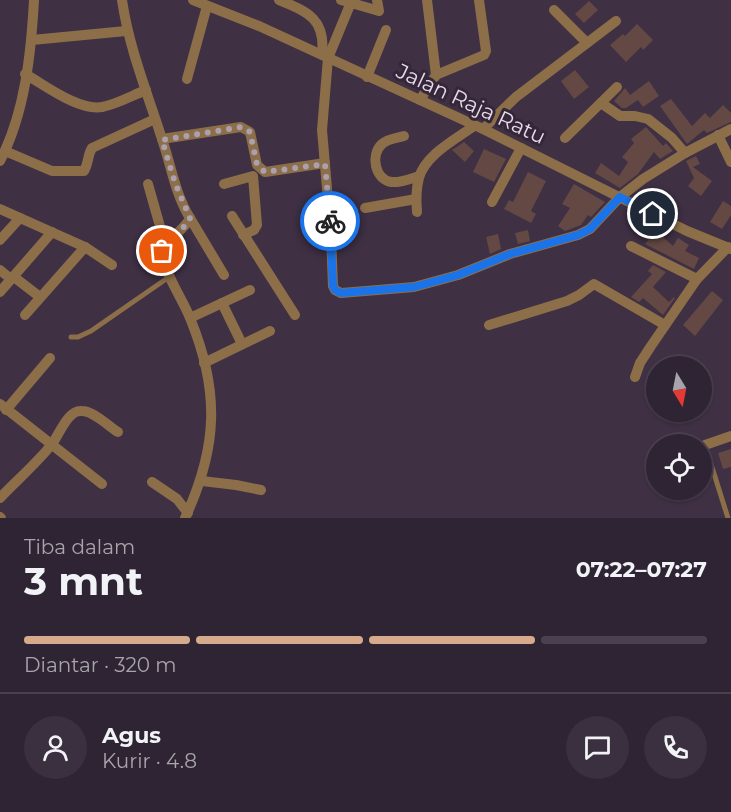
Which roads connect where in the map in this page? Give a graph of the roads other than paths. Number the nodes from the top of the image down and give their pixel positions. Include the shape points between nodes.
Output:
1 (34, 0) edge
2 (122, 0) edge
3 (193, 0) edge
4 (279, 0) edge
5 (377, 0) edge
6 (427, 0) edge
7 (479, 0) edge
8 (348, 1) edge
9 (207, 6) junction
10 (554, 10) dead end
11 (616, 21) dead end
12 (386, 30) dead end
13 (126, 31) junction
14 (32, 40) junction
15 (587, 43) junction
16 (327, 55) junction
17 (25, 74) junction
18 (436, 75) junction
19 (367, 77) junction
20 (187, 79) dead end
21 (617, 87) dead end
22 (146, 90) junction
23 (420, 100) junction
24 (601, 103) junction
25 (155, 119) junction
26 (478, 128) junction
27 (731, 129) edge
28 (718, 135) junction
29 (404, 136) dead end
30 (565, 138) dead end
31 (162, 140) junction
32 (521, 148) junction
33 (685, 153) junction
34 (3, 156) edge
35 (731, 162) edge
36 (325, 164) junction
37 (256, 172) junction
38 (419, 176) junction
39 (148, 184) dead end
40 (224, 184) dead end
41 (620, 197) junction
42 (416, 199) junction
43 (492, 202) dead end
44 (365, 208) dead end
45 (0, 209) edge
46 (417, 212) dead end
47 (231, 216) dead end
48 (20, 218) junction
49 (190, 218) junction
50 (52, 232) junction
51 (243, 235) junction
52 (0, 240) edge
53 (165, 244) junction
54 (631, 246) dead end
55 (85, 247) junction
56 (729, 248) edge
57 (112, 265) dead end
58 (0, 270) edge
59 (224, 275) dead end
60 (171, 276) junction
61 (13, 278) junction
62 (697, 279) junction
63 (250, 290) dead end
64 (0, 292) edge
65 (40, 297) junction
66 (222, 303) junction
67 (25, 315) dead end
68 (295, 315) dead end
69 (190, 318) junction
70 (489, 325) dead end
71 (665, 325) junction
72 (270, 331) dead end
73 (71, 337) dead end
74 (242, 344) junction
75 (50, 358) dead end
76 (204, 363) junction
77 (635, 377) dead end
78 (3, 407) edge
79 (118, 432) dead end
80 (731, 436) edge
81 (712, 443) edge
82 (51, 445) junction
83 (712, 467) edge
84 (202, 481) junction
85 (152, 482) dead end
86 (102, 484) dead end
87 (261, 490) dead end
88 (0, 498) edge
89 (187, 515) edge
90 (728, 518) edge

1 - 14 street
2 - 13 street
3 - 9 street, Jalan Raja Ratu
4 - 16 street via 314,18 320,26
5 - 8 street via 379,11
6 - 18 street
7 - 18 street via 484,55
8 - 16 street
9 - 16 street, Jalan Raja Ratu
9 - 20 street
10 - 15 street
11 - 15 street
12 - 19 street
13 - 14 street
13 - 22 street
14 - 17 street
15 - 26 street
16 - 19 street, Jalan Raja Ratu
16 - 36 street via 322,130
17 - 22 street via 91,107 115,103
17 - 34 street via 13,135
18 - 23 street
19 - 23 street, Jalan Raja Ratu
21 - 24 street
22 - 25 street
23 - 26 street, Jalan Raja Ratu
24 - 30 street
24 - 33 street via 620,116 648,119
25 - 31 street
25 - 34 street via 92,148 84,171 52,171
26 - 32 street, Jalan Raja Ratu
26 - 38 street via 434,156
27 - 28 street
28 - 33 street
28 - 35 street
29 - 38 street via 379,147 378,173 389,182
31 - 37 street via 245,128 252,139
31 - 49 street
32 - 41 street, Jalan Raja Ratu
32 - 43 street
33 - 41 street
36 - 37 street
36 - 41 street via 333,286 341,293 414,287 578,235 590,229
37 - 40 street
37 - 51 street via 257,225
38 - 42 street
39 - 53 street
41 - 56 street, Jalan Raja Ratu
42 - 44 street
42 - 46 street
45 - 48 street
47 - 51 street
48 - 50 street
48 - 52 street
49 - 53 street
49 - 59 street
50 - 55 street
50 - 61 street
51 - 68 street
53 - 60 street via 162,255
54 - 62 street
55 - 57 street
55 - 65 street
56 - 62 street
58 - 61 street
60 - 69 street
60 - 73 lane via 91,331
61 - 64 street
61 - 65 street
62 - 71 street
63 - 66 street
65 - 67 street
66 - 69 street
66 - 74 street
69 - 76 street
70 - 71 street via 567,301 594,284
71 - 77 street
72 - 74 street
74 - 76 street
75 - 78 street
76 - 84 street via 213,424
78 - 82 street
79 - 82 street via 82,410 74,413
80 - 81 street
82 - 86 street
82 - 88 street
83 - 90 lane
84 - 87 street
84 - 89 street
85 - 89 street via 177,499

